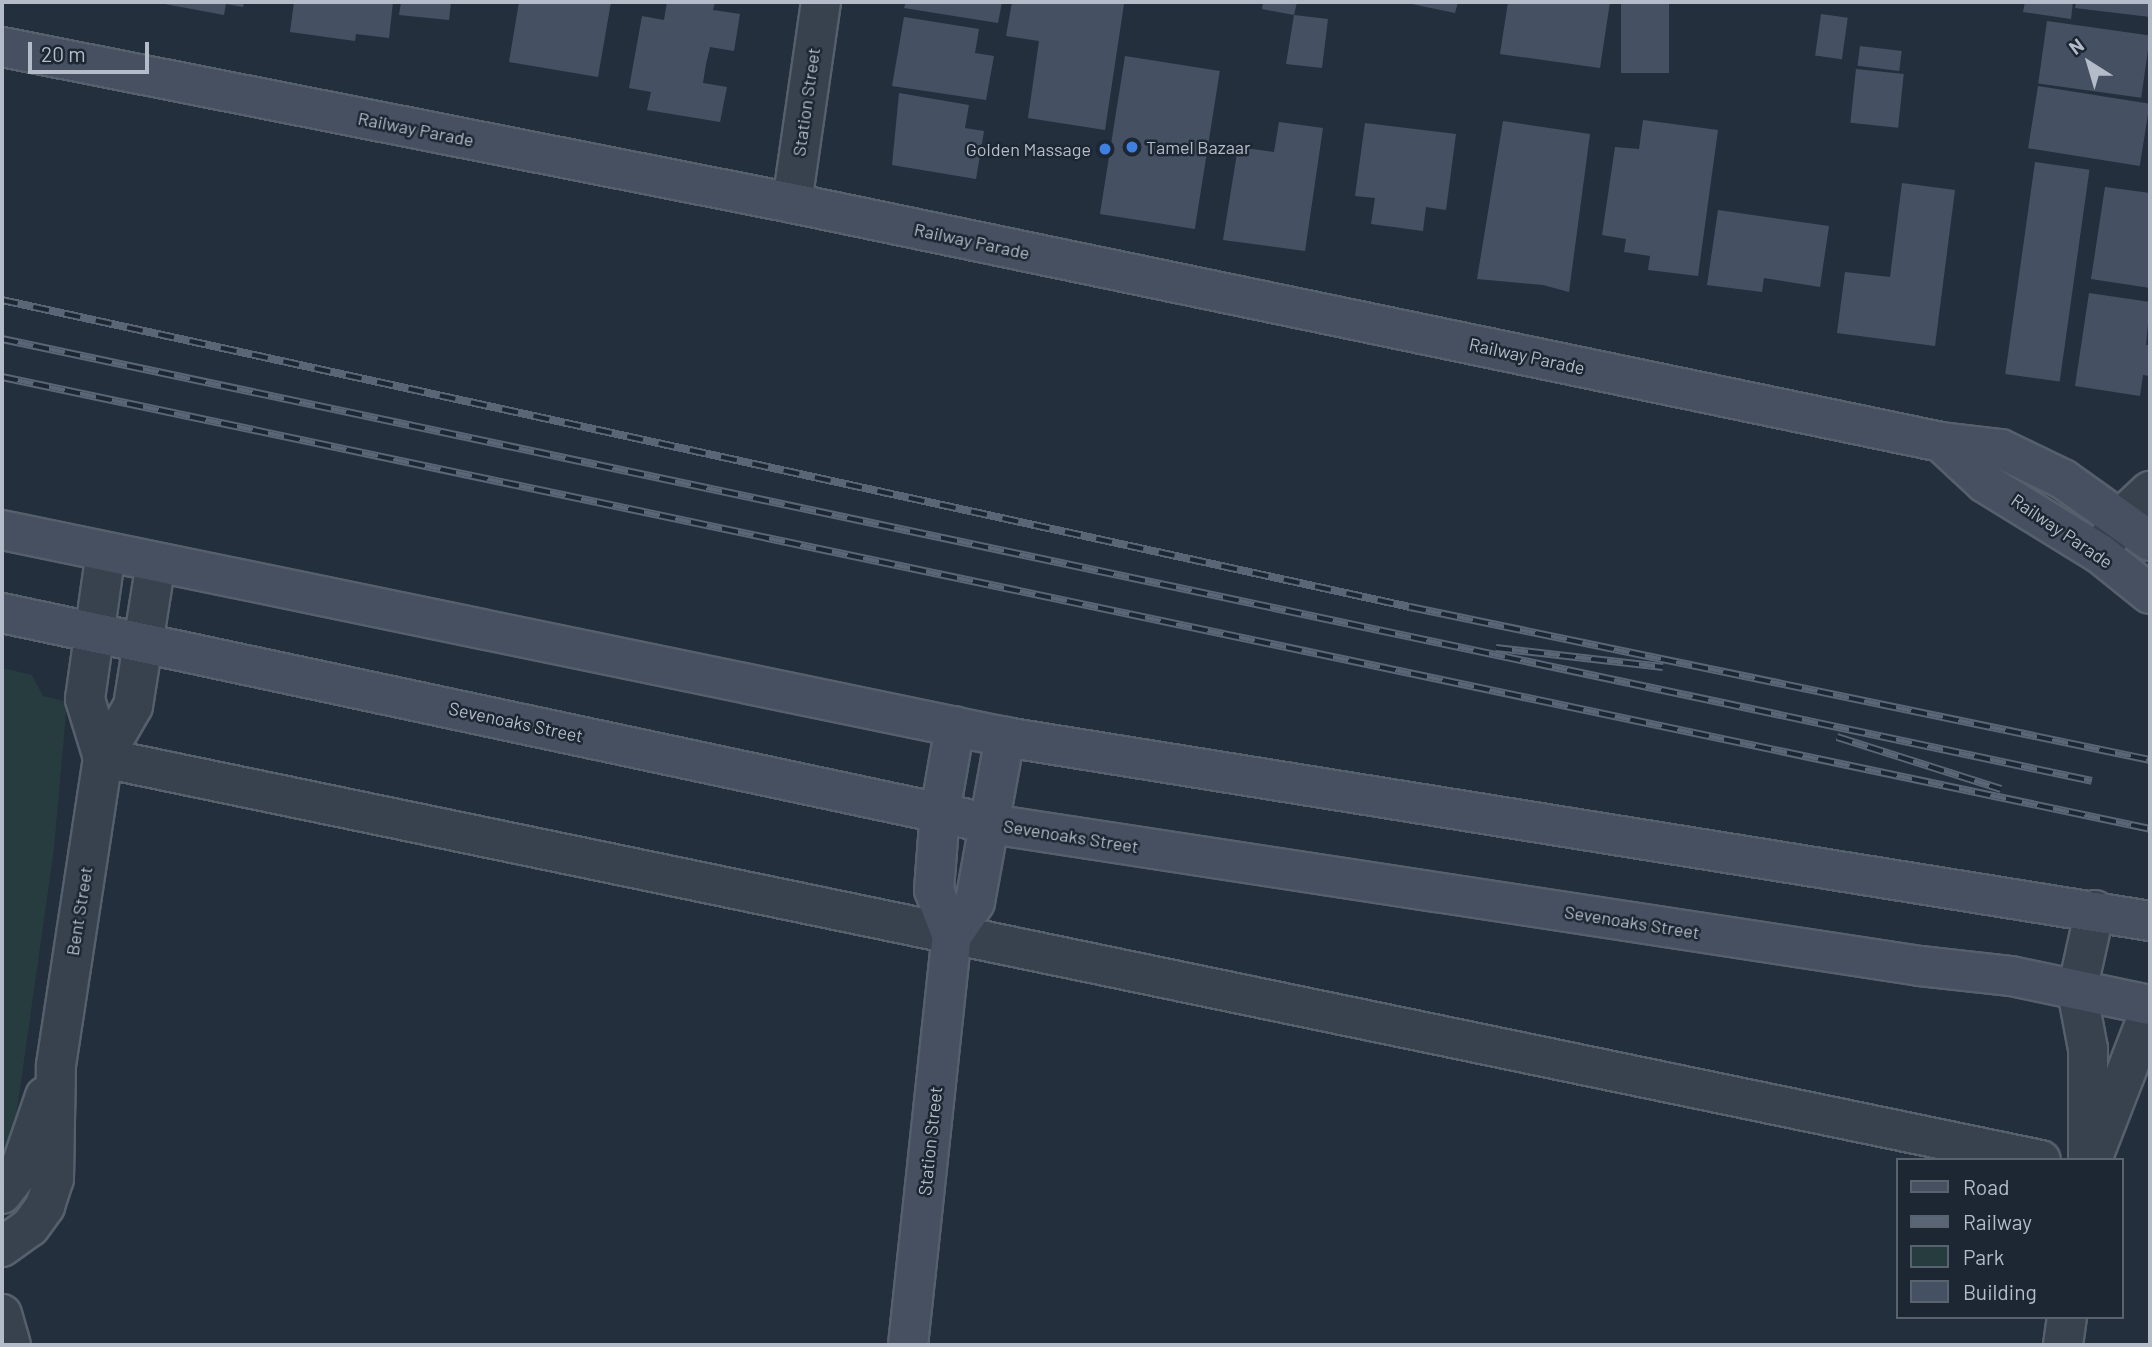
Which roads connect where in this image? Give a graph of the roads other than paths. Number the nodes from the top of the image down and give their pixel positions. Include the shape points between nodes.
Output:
1 (821, 2) edge
2 (2, 47) edge
3 (792, 203) junction
4 (1941, 442) junction
5 (2150, 491) edge
6 (2, 530) edge
7 (2136, 530) edge
8 (106, 552) junction
9 (2099, 553) junction
10 (156, 563) junction
11 (2150, 594) edge
12 (2, 613) edge
13 (94, 634) junction
14 (144, 642) junction
15 (955, 726) junction
16 (1005, 737) junction
17 (103, 758) junction
18 (940, 812) junction
19 (991, 824) junction
20 (2095, 910) junction
21 (2150, 921) edge
22 (952, 936) junction
23 (2077, 991) junction
24 (2150, 1004) edge
25 (2150, 1010) edge
26 (56, 1065) junction
27 (2031, 1158) edge
28 (2090, 1158) edge
29 (2091, 1158) edge
30 (2, 1194) edge
31 (2, 1247) edge
32 (2, 1314) edge
33 (2067, 1319) edge
34 (11, 1345) edge
35 (908, 1345) edge
36 (2063, 1345) edge

1 - 3 street, Station Street
2 - 3 main road, Railway Parade
3 - 4 main road, Railway Parade
4 - 7 main road, Railway Parade via 2001,449 2063,479
4 - 9 main road, Railway Parade via 1985,482
5 - 7 street
6 - 8 main road
7 - 9 street
8 - 10 main road
8 - 13 street, Bent Street
9 - 11 main road, Railway Parade
10 - 14 street, Bent Street
10 - 15 main road
12 - 13 main road, Sevenoaks Street
13 - 14 main road, Sevenoaks Street
13 - 17 street, Bent Street via 86,699
14 - 17 street, Bent Street via 133,706
14 - 18 main road, Sevenoaks Street
15 - 16 main road
15 - 18 main road, Station Street
16 - 19 main road, Station Street
16 - 20 main road
17 - 22 street
17 - 26 street, Bent Street
18 - 19 main road, Sevenoaks Street
18 - 22 main road, Station Street via 934,890
19 - 22 main road, Station Street via 975,902
19 - 23 main road, Sevenoaks Street via 1920,966 2011,976
20 - 21 main road
20 - 23 street
22 - 27 street
22 - 35 main road, Station Street
23 - 24 main road, Sevenoaks Street
23 - 28 street via 2088,1049
25 - 29 street
26 - 30 street, Bent Street via 19,1172
26 - 31 street, Bent Street via 54,1179 45,1206 30,1227
32 - 34 street
33 - 36 street

